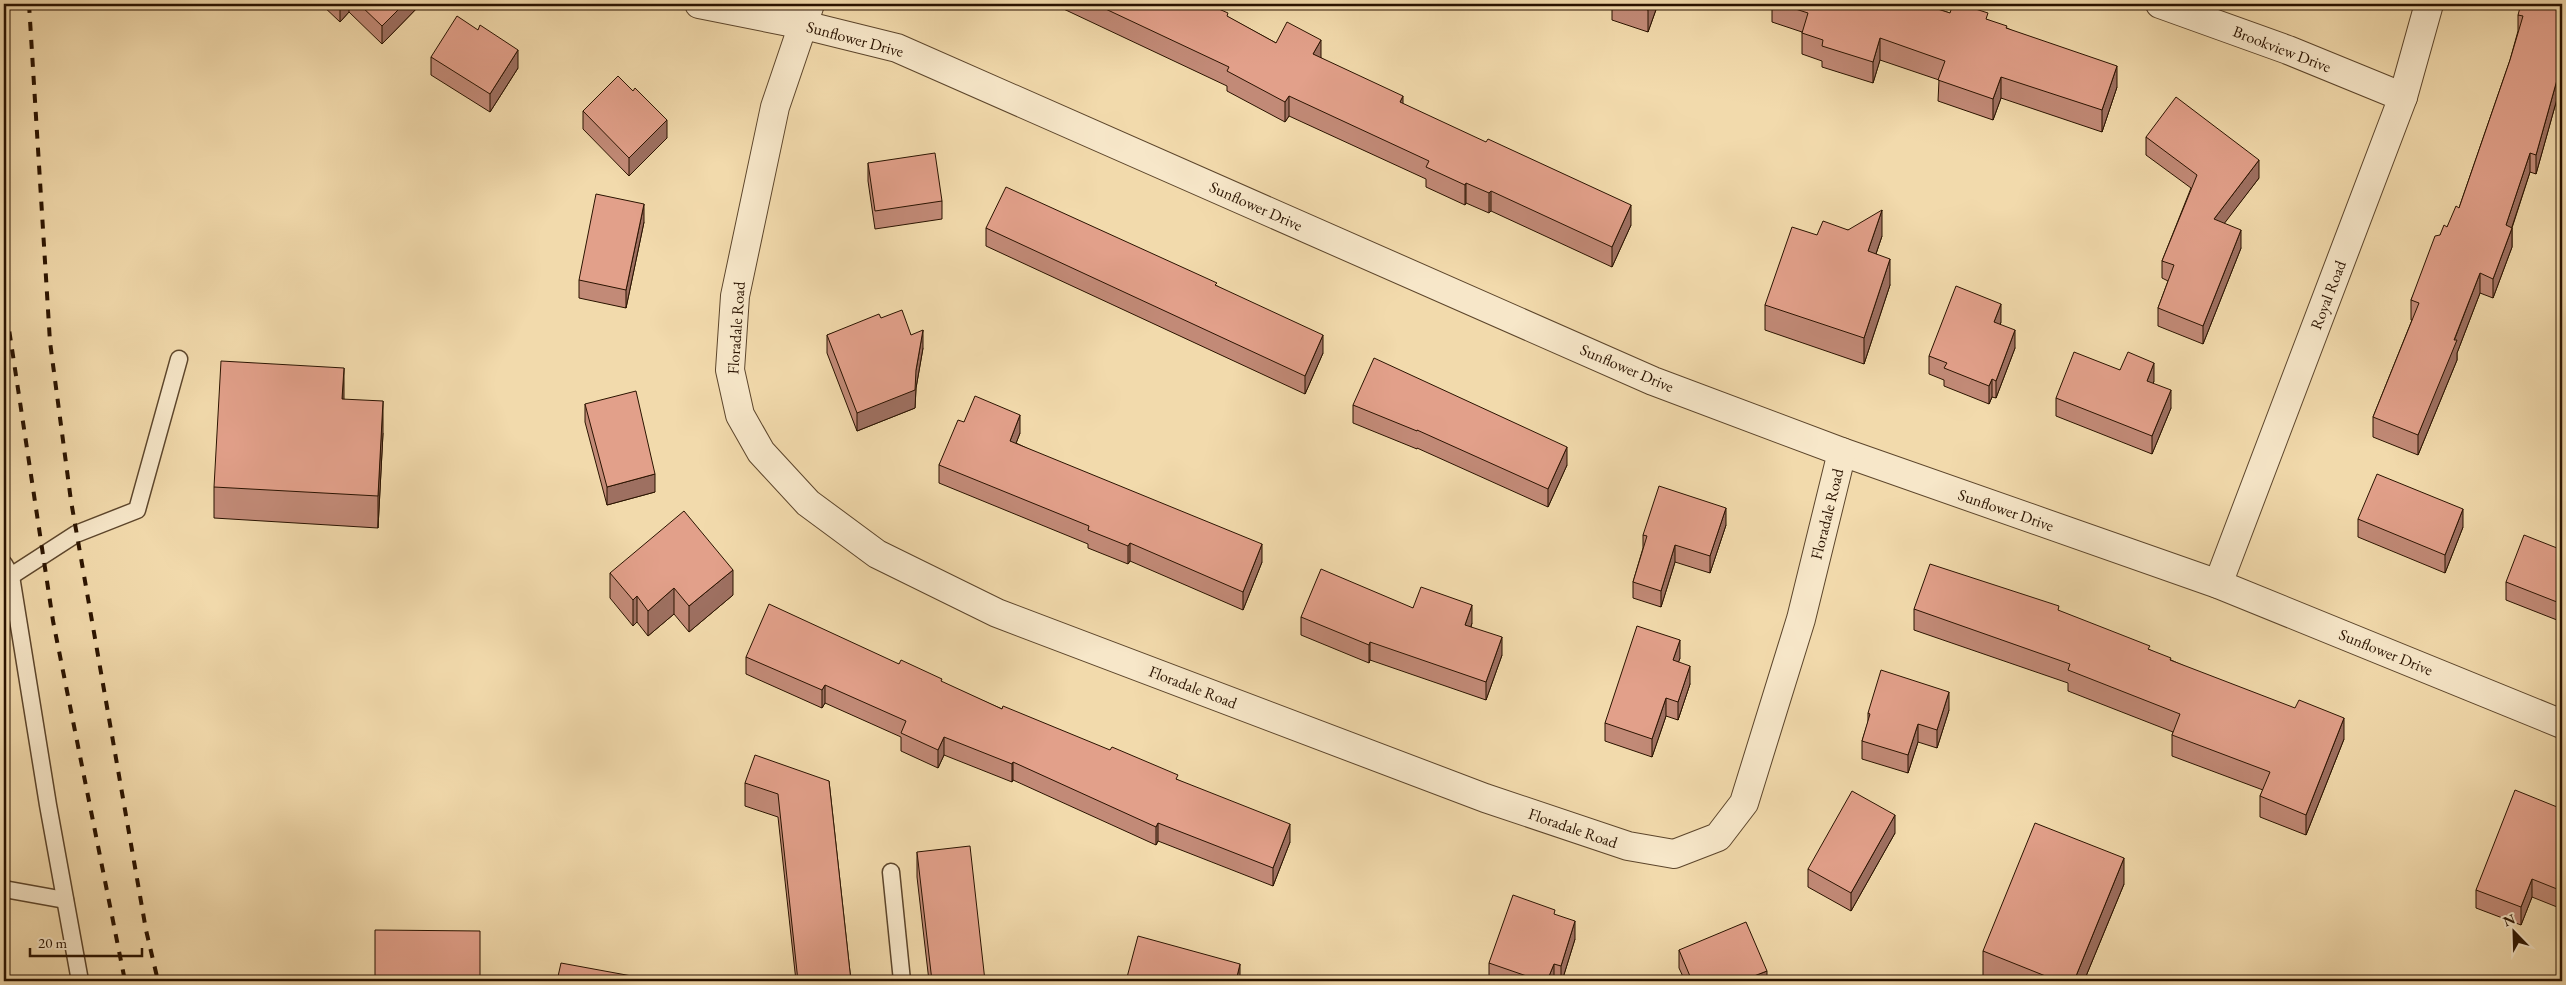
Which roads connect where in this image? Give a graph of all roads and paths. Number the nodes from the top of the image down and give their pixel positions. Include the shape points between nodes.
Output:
1 (699, 4) edge
2 (2160, 4) edge
3 (2429, 4) edge
4 (807, 14) edge
5 (2403, 97) junction
6 (179, 359) dead end
7 (1842, 452) junction
8 (7, 570) edge
9 (2218, 584) junction
10 (2562, 724) edge
11 (891, 872) dead end
12 (4, 889) edge
13 (66, 900) junction
14 (80, 981) edge
15 (902, 981) edge

1 - 4 street, Sunflower Drive
2 - 5 street, Brookview Drive via 2288,50
3 - 5 street, Royal Road
4 - 7 street, Sunflower Drive via 897,48 1653,381
4 - 7 street, Floradale Road via 775,107 735,296 730,370 740,415 761,452 808,503 877,554 997,613 1484,798 1628,846 1674,854 1718,837 1744,803 1801,619
5 - 9 street, Royal Road
6 - 8 lane via 137,510 76,534
7 - 9 street, Sunflower Drive
8 - 13 lane
9 - 10 street, Sunflower Drive
11 - 15 lane
12 - 13 lane
13 - 14 lane

